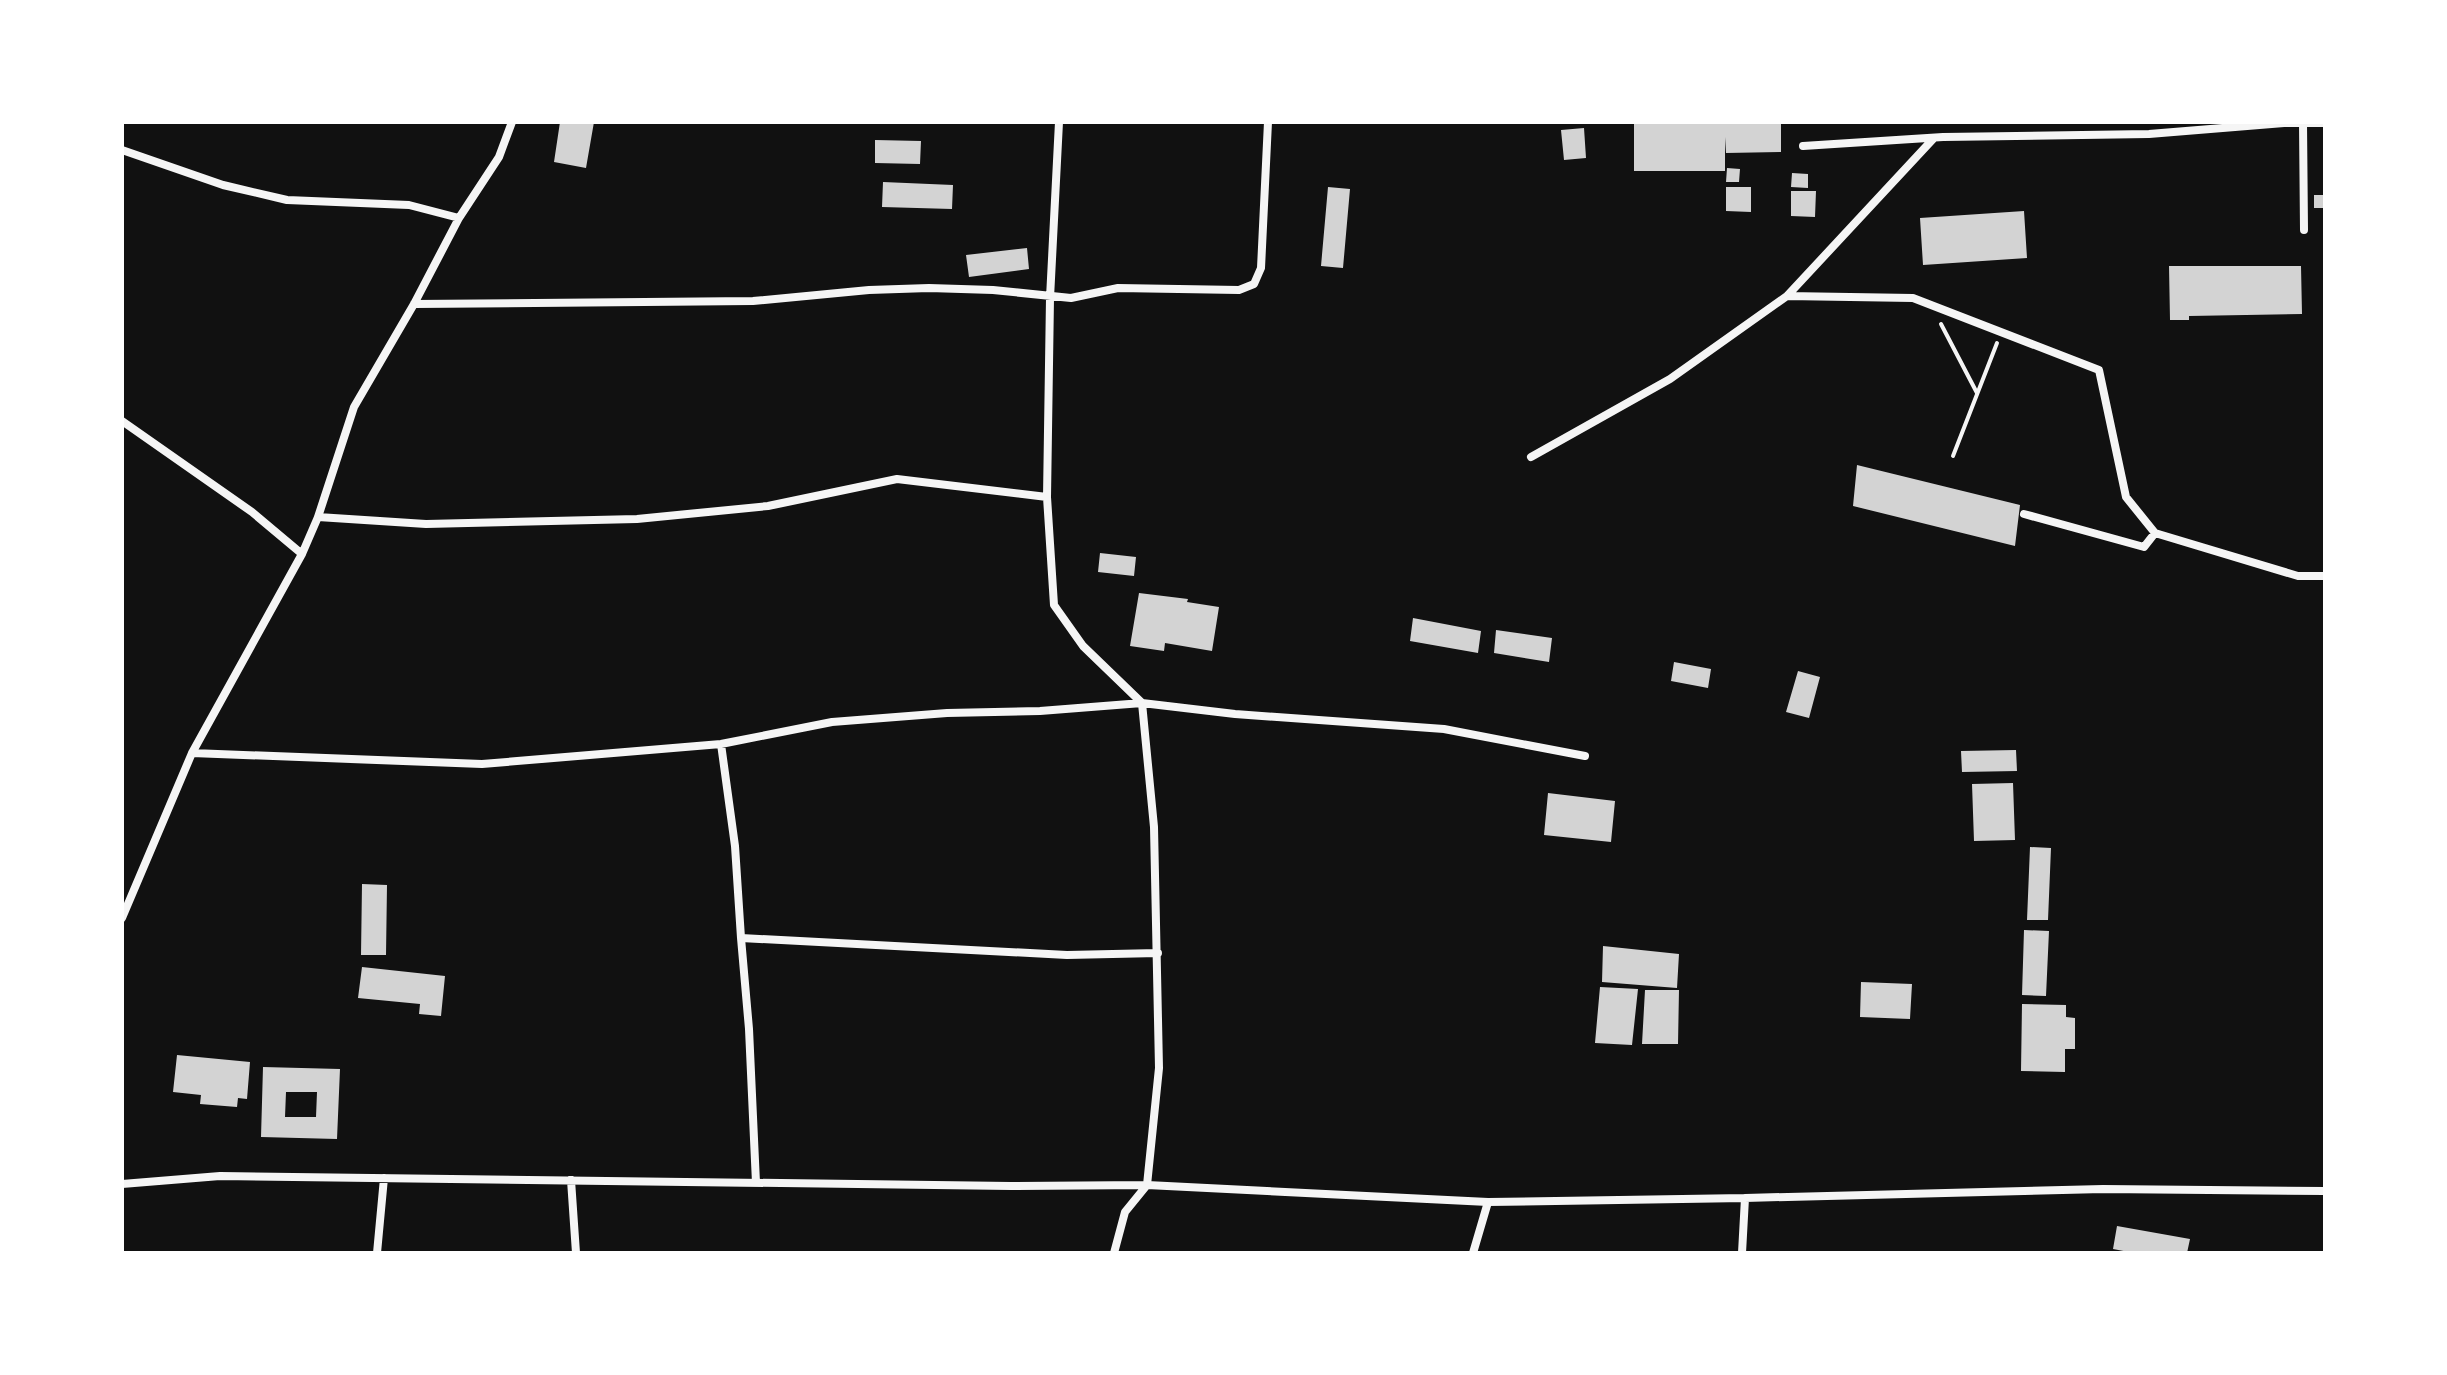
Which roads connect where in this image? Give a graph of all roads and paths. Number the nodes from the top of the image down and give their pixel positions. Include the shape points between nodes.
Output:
1 (512, 122) edge
2 (1059, 122) edge
3 (1268, 122) edge
4 (2303, 123) edge
5 (2325, 123) edge
6 (1934, 138) junction
7 (1803, 146) dead end
8 (122, 150) edge
9 (459, 218) junction
10 (2304, 230) dead end
11 (1787, 296) junction
12 (1050, 298) junction
13 (414, 304) junction
14 (1931, 305) junction
15 (2001, 332) junction
16 (1977, 393) junction
17 (122, 421) edge
18 (1953, 456) dead end
19 (1531, 457) dead end
20 (1047, 497) junction
21 (2024, 514) dead end
22 (318, 517) junction
23 (2155, 533) junction
24 (302, 554) junction
25 (2325, 576) edge
26 (1142, 703) junction
27 (721, 744) junction
28 (192, 753) junction
29 (1585, 756) dead end
30 (123, 914) edge
31 (741, 938) junction
32 (1158, 953) junction
33 (384, 1178) junction
34 (571, 1180) junction
35 (756, 1183) junction
36 (122, 1184) edge
37 (1147, 1185) junction
38 (2325, 1191) edge
39 (1745, 1198) junction
40 (1488, 1202) junction
41 (377, 1253) edge
42 (576, 1253) edge
43 (1114, 1253) edge
44 (1473, 1253) edge
45 (1742, 1253) edge

1 - 9 street via 499,157
2 - 12 street
3 - 12 street via 1261,268 1254,284 1239,290 1118,288
4 - 5 street
4 - 6 street via 2149,134
4 - 10 street
6 - 7 street
6 - 11 street
8 - 9 street via 223,185 287,200 409,205
9 - 13 street
11 - 14 street via 1913,298
11 - 19 street via 1670,379
12 - 13 street via 929,288 753,301
12 - 20 street
13 - 22 street via 354,407
14 - 15 street
14 - 16 path
15 - 16 path
15 - 23 street via 2099,370 2126,497
16 - 18 path
17 - 24 street via 252,512
20 - 22 street via 897,479 768,506 637,519 426,524
20 - 26 street via 1054,605 1083,646
21 - 23 street via 2144,547
22 - 24 street
23 - 25 street via 2298,576
24 - 28 street
26 - 27 street via 832,722
26 - 29 street via 1444,729
26 - 32 street via 1154,827
27 - 28 street via 482,764
27 - 31 street
28 - 30 street
31 - 32 street via 1067,955
31 - 35 street
32 - 37 street via 1159,1068
33 - 34 street
33 - 36 street via 220,1176
33 - 41 street
34 - 35 street
34 - 42 street
35 - 37 street
37 - 40 street
37 - 43 street via 1125,1212
38 - 39 street via 2103,1189
39 - 40 street
39 - 45 street
40 - 44 street

